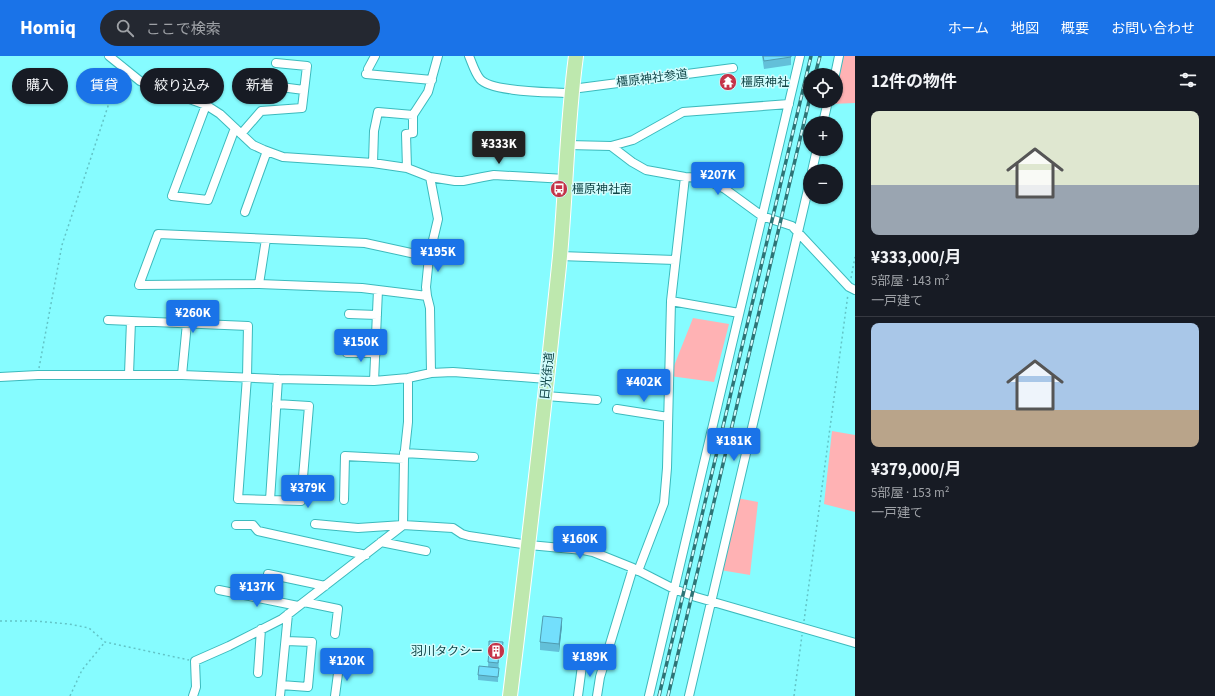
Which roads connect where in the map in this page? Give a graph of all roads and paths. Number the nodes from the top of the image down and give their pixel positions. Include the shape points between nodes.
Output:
1 (108, 56) edge
2 (375, 56) edge
3 (438, 56) edge
4 (469, 56) edge
5 (576, 56) edge
6 (800, 56) edge
7 (839, 56) edge
8 (276, 63) dead end
9 (121, 66) junction
10 (733, 68) dead end
11 (836, 68) edge
12 (432, 80) junction
13 (288, 88) edge
14 (572, 89) junction
15 (304, 90) junction
16 (789, 104) junction
17 (206, 105) junction
18 (413, 115) junction
19 (238, 131) junction
20 (568, 145) junction
21 (611, 146) junction
22 (267, 151) junction
23 (373, 163) junction
24 (407, 168) junction
25 (430, 177) junction
26 (685, 177) junction
27 (566, 178) junction
28 (805, 204) edge
29 (245, 212) dead end
30 (762, 216) junction
31 (798, 233) junction
32 (266, 239) junction
33 (560, 256) junction
34 (429, 257) junction
35 (855, 257) edge
36 (675, 260) junction
37 (260, 284) junction
38 (852, 288) edge
39 (378, 290) junction
40 (427, 296) junction
41 (671, 301) junction
42 (739, 313) junction
43 (349, 314) dead end
44 (377, 315) junction
45 (108, 320) dead end
46 (131, 321) junction
47 (187, 323) junction
48 (346, 353) dead end
49 (376, 353) junction
50 (129, 374) junction
51 (431, 374) junction
52 (38, 375) junction
53 (182, 375) junction
54 (0, 377) edge
55 (247, 377) junction
56 (408, 378) junction
57 (278, 379) junction
58 (547, 379) junction
59 (374, 381) junction
60 (546, 396) junction
61 (596, 400) dead end
62 (276, 404) junction
63 (618, 408) dead end
64 (668, 417) junction
65 (404, 456) junction
66 (474, 457) dead end
67 (270, 500) junction
68 (344, 500) dead end
69 (315, 524) dead end
70 (236, 525) dead end
71 (403, 525) junction
72 (381, 542) junction
73 (529, 545) junction
74 (426, 551) dead end
75 (366, 555) junction
76 (635, 570) junction
77 (268, 574) dead end
78 (325, 586) junction
79 (219, 590) dead end
80 (674, 590) junction
81 (711, 602) junction
82 (301, 604) junction
83 (288, 614) junction
84 (0, 621) edge
85 (803, 628) junction
86 (261, 629) junction
87 (335, 634) dead end
88 (286, 641) junction
89 (105, 642) junction
90 (855, 643) edge
91 (583, 658) dead end
92 (196, 661) junction
93 (339, 666) dead end
94 (258, 673) dead end
95 (281, 685) junction
96 (70, 696) edge
97 (194, 696) edge
98 (280, 696) edge
99 (335, 696) edge
100 (510, 696) edge
101 (578, 696) edge
102 (597, 696) edge
103 (649, 696) edge
104 (689, 696) edge
105 (794, 696) edge

1 - 9 street
2 - 12 street via 367,72
3 - 12 street
4 - 14 street, 橿原神社参道 via 480,78 486,84 507,89 565,93
5 - 14 highway, 日光街道
6 - 16 street
7 - 11 street
8 - 15 street via 307,66
9 - 17 street via 140,81
9 - 52 path via 62,245
10 - 14 street, 橿原神社参道
12 - 18 street via 428,92
13 - 15 street
14 - 20 highway, 日光街道
15 - 19 street via 302,108 261,111
16 - 21 street via 683,112 633,140
16 - 30 street
17 - 19 street
17 - 19 street via 172,196 208,200
18 - 23 street via 378,112 374,131
18 - 24 street via 413,133 406,134
19 - 22 street via 253,145
20 - 21 street
20 - 27 highway, 日光街道
21 - 26 street via 646,170
22 - 23 street via 290,158
22 - 29 street
23 - 24 street
24 - 25 street
25 - 27 street via 455,181 494,175
25 - 34 street via 438,219
26 - 30 street via 703,178 726,189
26 - 36 street
27 - 33 highway, 日光街道
28 - 31 street
30 - 31 street via 792,226
30 - 42 street
31 - 38 street
31 - 81 street
32 - 34 street via 365,243
32 - 37 street
32 - 37 street via 158,234 139,285
33 - 36 street
33 - 58 highway, 日光街道
34 - 40 street
35 - 38 path
36 - 41 street
37 - 39 street
38 - 85 path
39 - 40 street
39 - 44 street
40 - 51 street via 430,308
41 - 42 street
41 - 64 street
42 - 80 street
43 - 44 street
44 - 49 street
45 - 46 street
46 - 47 street
46 - 50 street
47 - 53 street
47 - 55 street via 248,326
48 - 49 street
49 - 59 street
50 - 52 street
50 - 53 street
51 - 56 street
51 - 58 street via 453,372
52 - 54 street
53 - 55 street
55 - 57 street
55 - 67 street via 238,499
56 - 59 street
56 - 65 street via 408,422
57 - 59 street
57 - 62 street
58 - 60 highway, 日光街道
60 - 61 street
60 - 73 highway, 日光街道
62 - 67 street
62 - 67 street via 309,406 301,502
63 - 64 street
64 - 76 street via 664,503
65 - 66 street
65 - 68 street via 345,456
65 - 71 street
69 - 71 street via 358,528
70 - 75 street via 253,525 258,531
71 - 72 street
71 - 73 street via 453,528 469,536
72 - 74 street
72 - 75 street
73 - 76 street via 593,552
73 - 100 highway, 日光街道
75 - 78 street
76 - 80 street
76 - 102 street via 600,677
77 - 78 street
78 - 82 street
79 - 82 street
80 - 81 street
80 - 103 street
81 - 85 street
81 - 104 street
82 - 83 street
82 - 87 street via 338,609
83 - 86 street
83 - 88 street
84 - 89 path via 35,621 89,628
85 - 90 street
85 - 105 path
86 - 92 street
86 - 94 street
88 - 95 street
88 - 95 street via 312,642 308,687
89 - 92 path
89 - 96 path via 82,670
91 - 101 street
92 - 97 street
93 - 99 street
95 - 98 street

